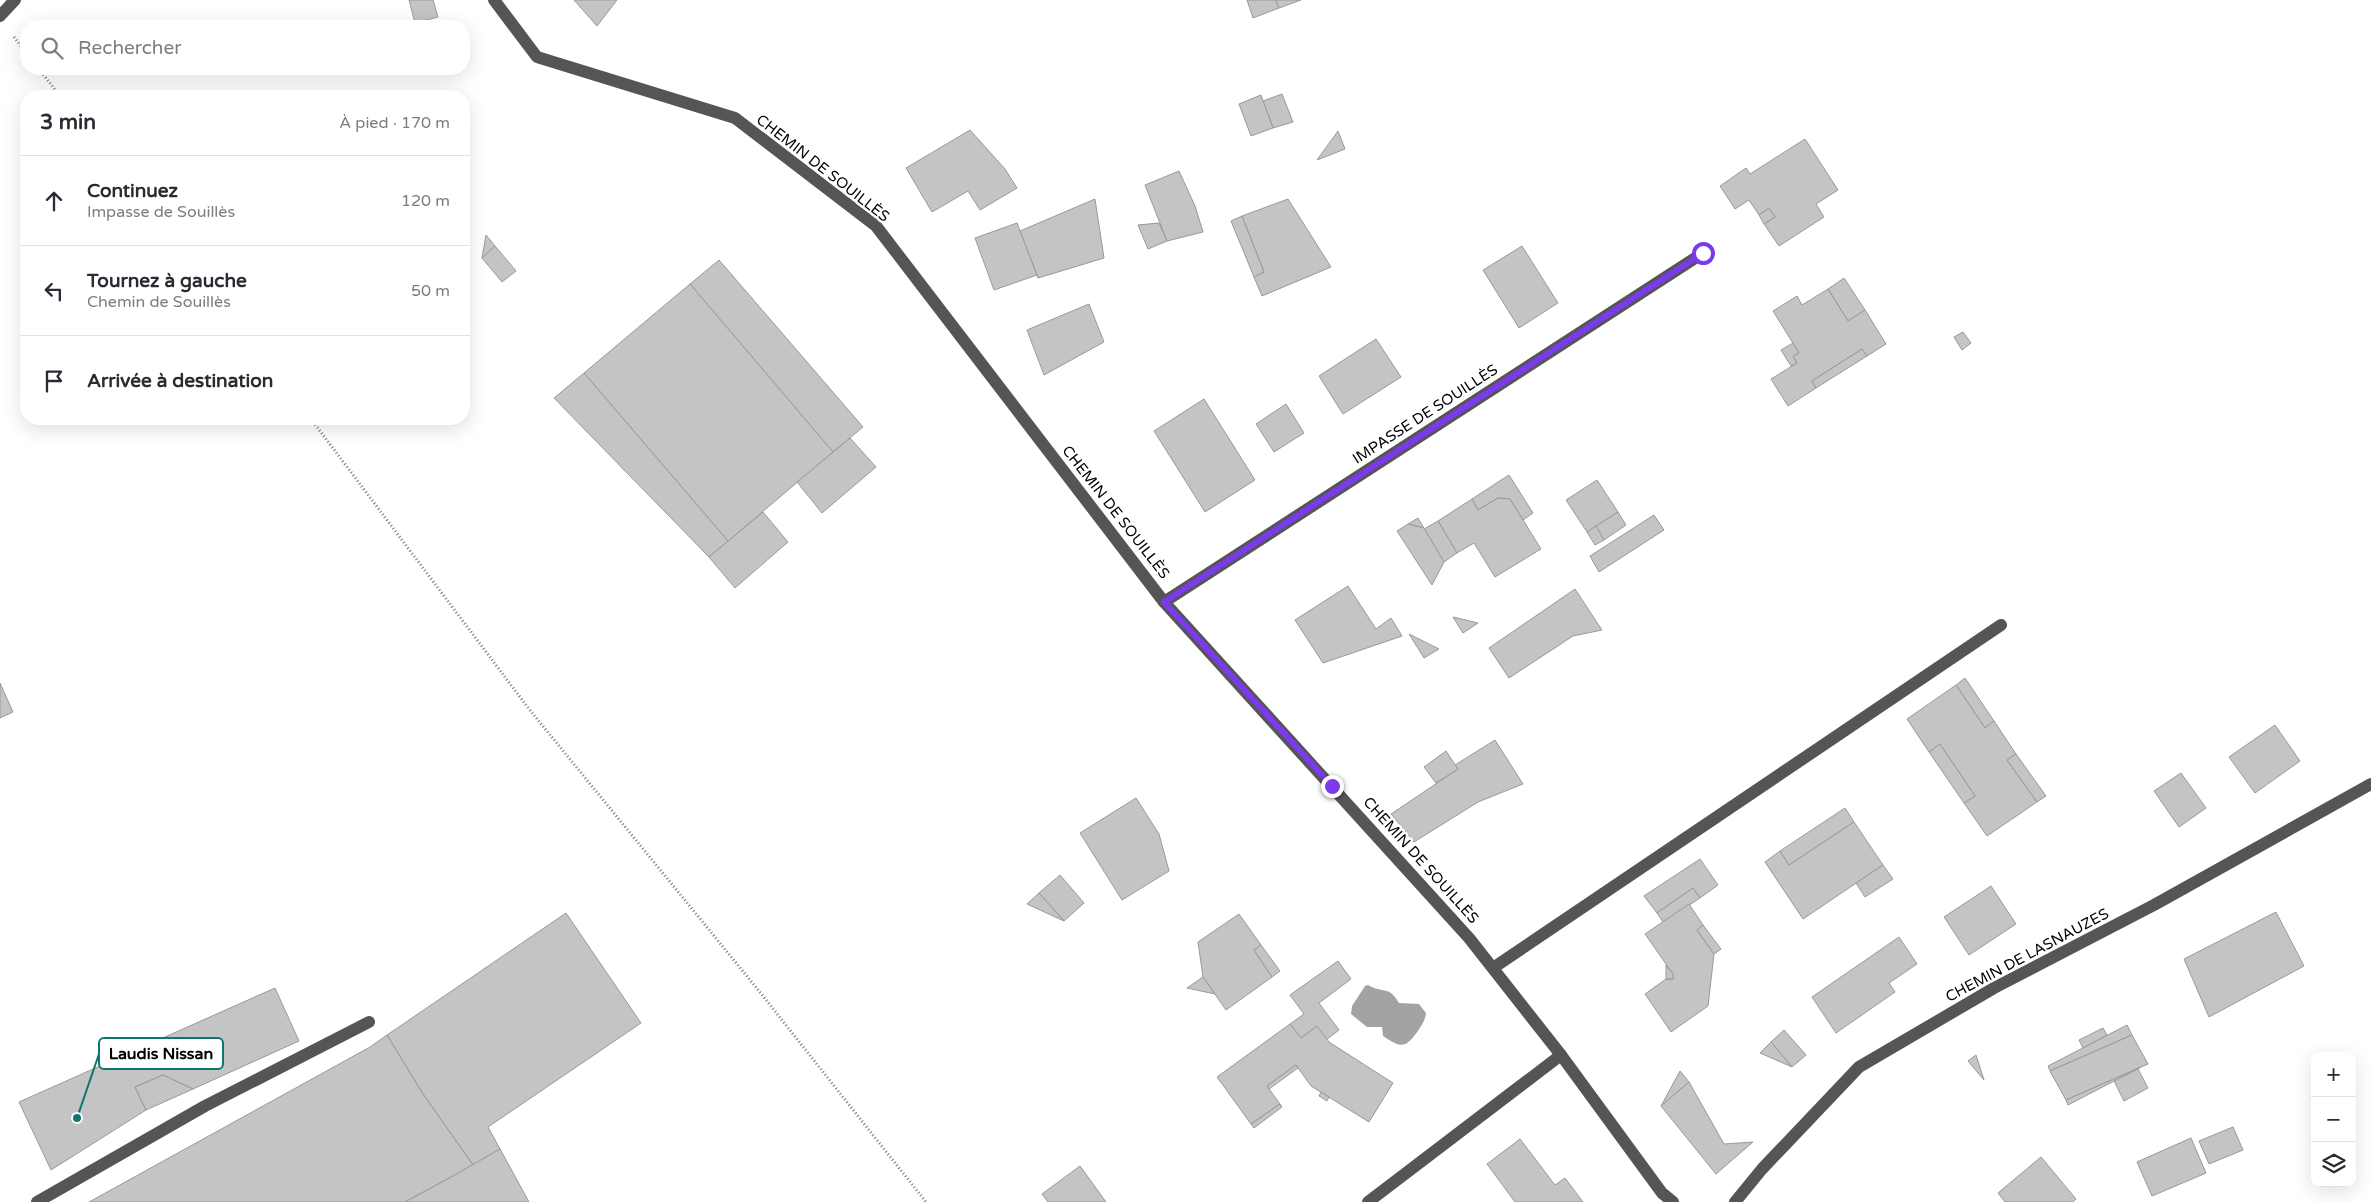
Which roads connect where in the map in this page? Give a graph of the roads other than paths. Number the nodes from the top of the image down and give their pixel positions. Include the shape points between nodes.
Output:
1 (15, 0) edge
2 (494, 0) edge
3 (0, 16) edge
4 (1703, 253) dead end
5 (1164, 602) junction
6 (2001, 626) dead end
7 (2371, 784) edge
8 (1493, 968) junction
9 (369, 1022) dead end
10 (1561, 1055) junction
11 (37, 1202) edge
12 (1368, 1202) edge
13 (1673, 1202) edge
14 (1735, 1202) edge

1 - 3 street
2 - 5 street, CHEMIN DE SOUILLÈS via 537,57 735,118 876,226
4 - 5 street, IMPASSE DE SOUILLÈS
5 - 8 street, CHEMIN DE SOUILLÈS
6 - 8 street
7 - 14 street, CHEMIN DE LASNAUZES via 2154,905 1994,988 1859,1067
8 - 10 street, CHEMIN DE SOUILLÈS
9 - 11 street via 206,1106
10 - 12 street
10 - 13 street, CHEMIN DE SOUILLÈS via 1662,1193

